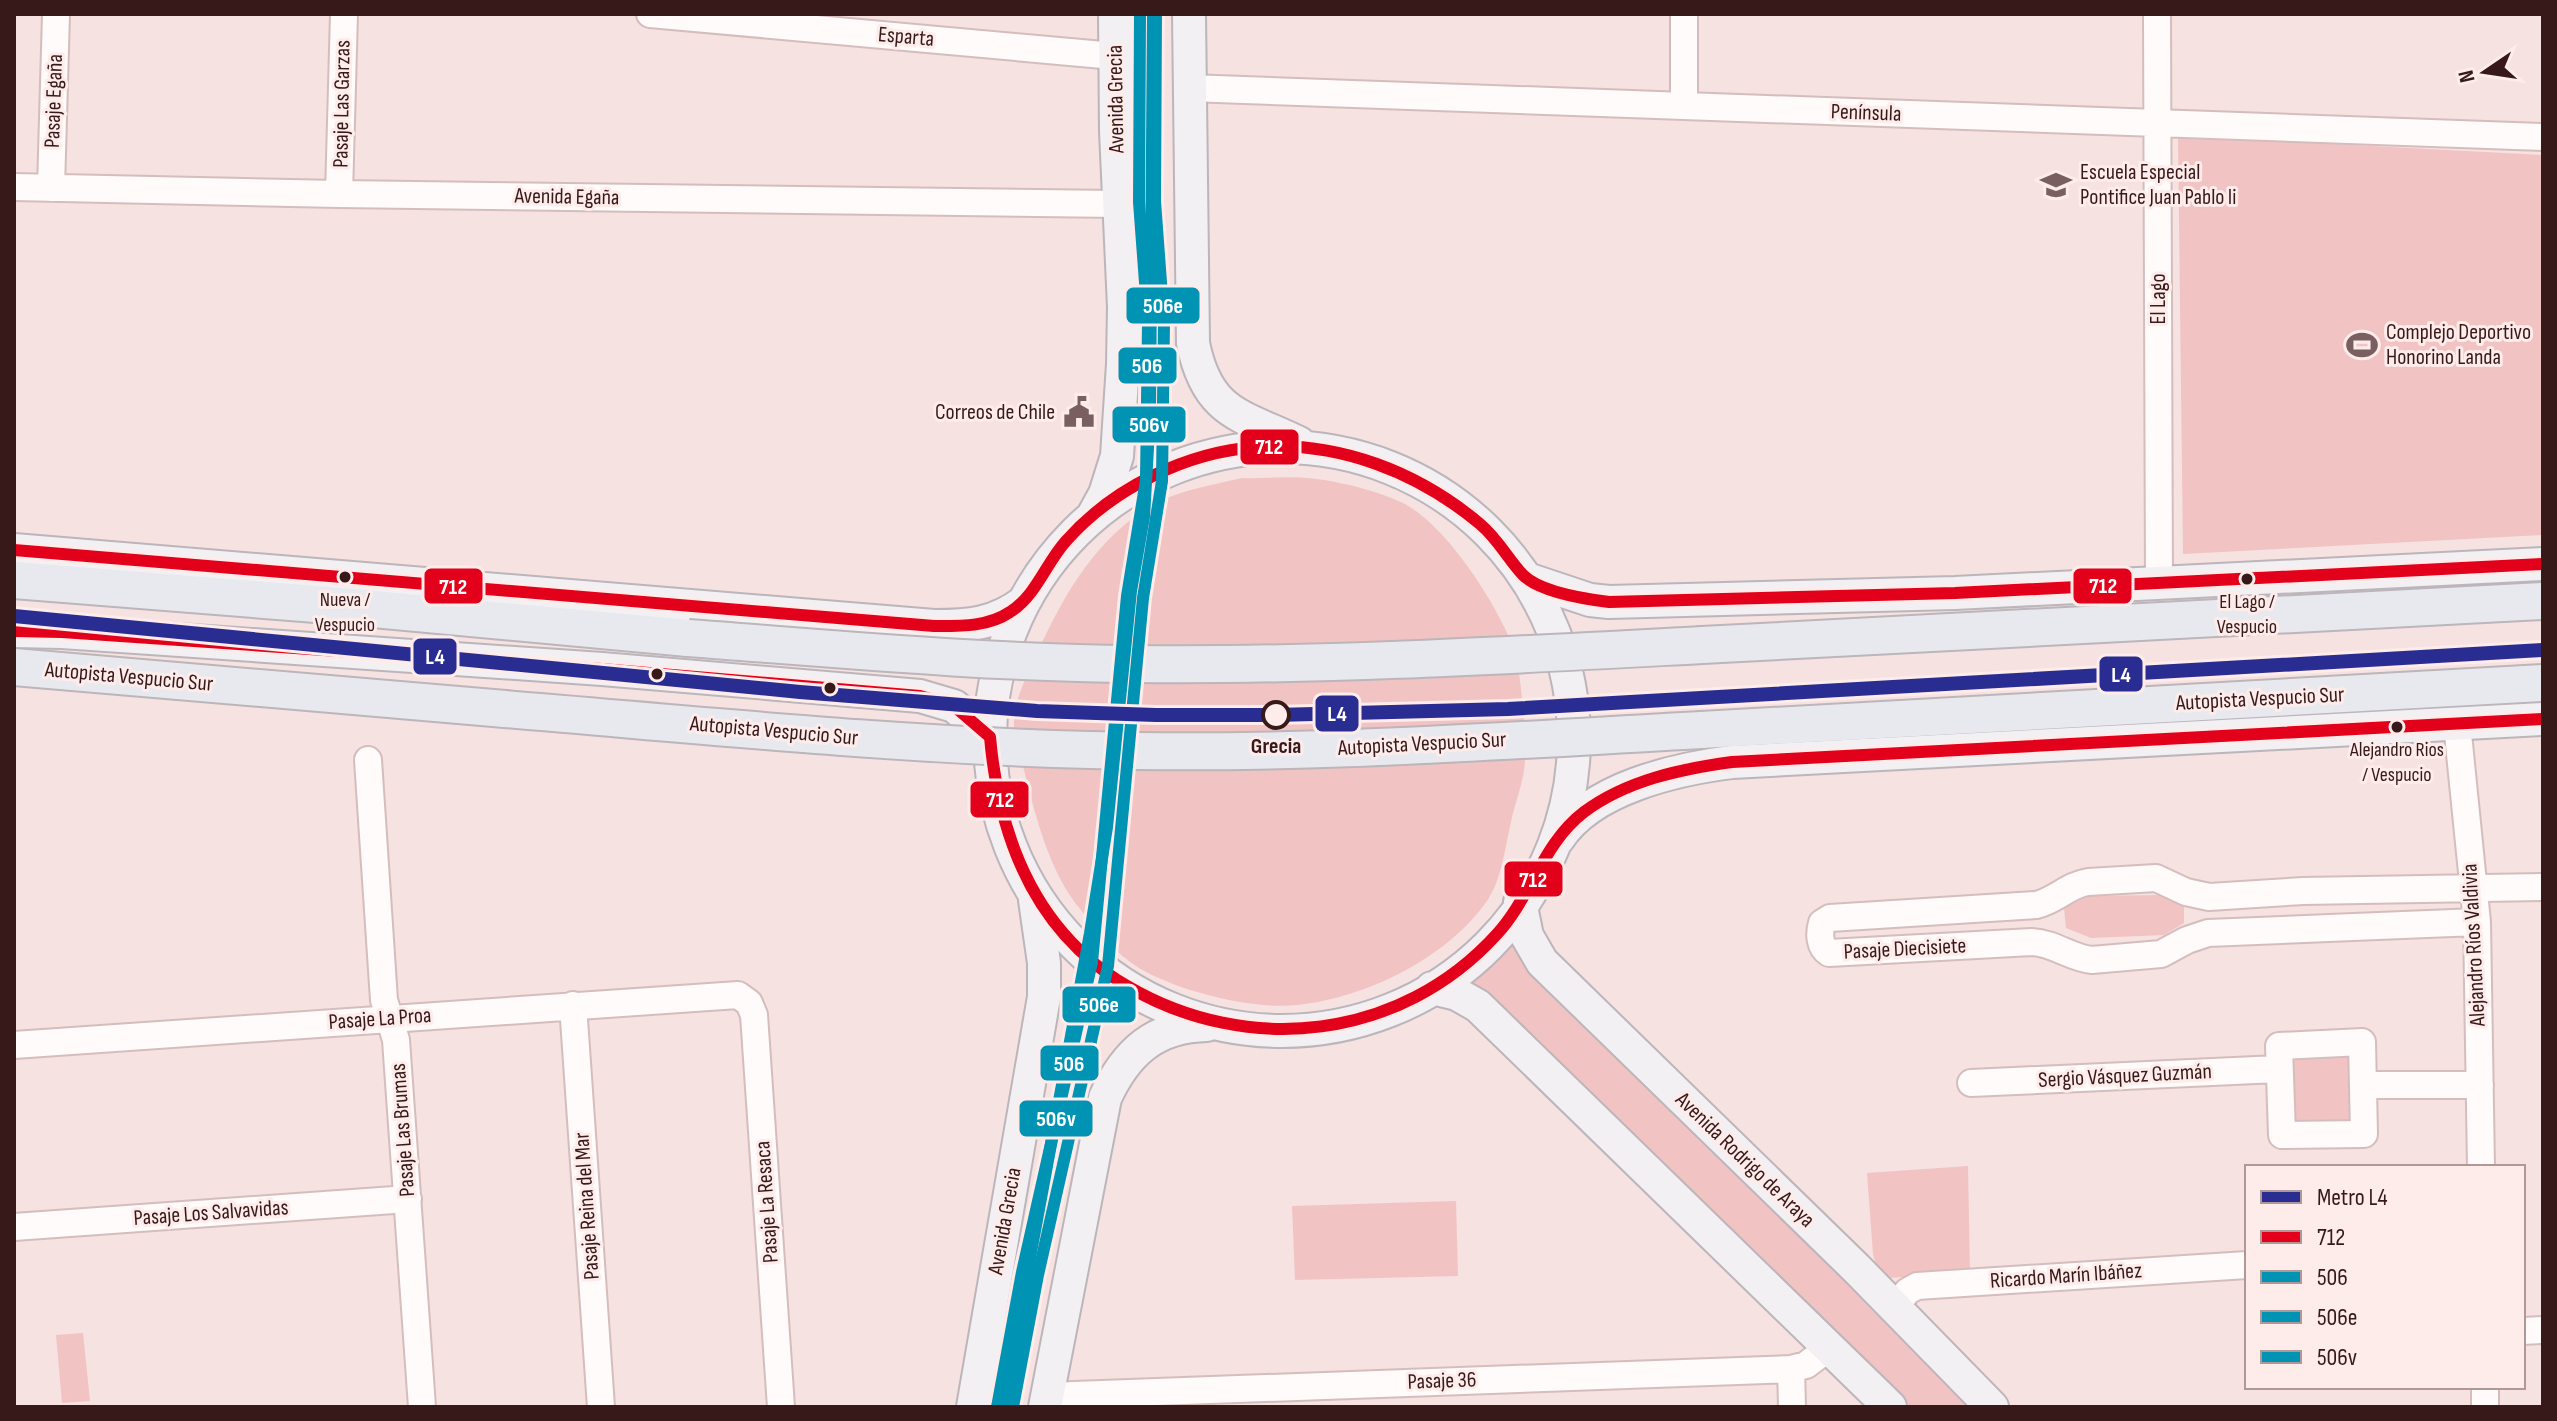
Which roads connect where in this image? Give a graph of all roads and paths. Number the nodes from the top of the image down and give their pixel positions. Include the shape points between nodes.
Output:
1 (56, 14) edge
2 (344, 14) edge
3 (650, 14) edge
4 (1115, 14) edge
5 (1189, 14) edge
6 (1684, 14) edge
7 (2157, 14) edge
8 (1114, 56) junction
9 (1189, 88) junction
10 (1684, 106) junction
11 (2158, 124) junction
12 (2543, 137) edge
13 (14, 187) edge
14 (51, 188) junction
15 (339, 194) junction
16 (1119, 204) junction
17 (1309, 447) junction
18 (1093, 515) junction
19 (14, 550) edge
20 (2543, 564) edge
21 (1527, 579) junction
22 (14, 580) edge
23 (2159, 583) junction
24 (2543, 601) edge
25 (1024, 602) junction
26 (14, 631) edge
27 (14, 667) edge
28 (2543, 683) edge
29 (2543, 719) edge
30 (2457, 724) junction
31 (990, 737) junction
32 (368, 760) dead end
33 (1557, 842) junction
34 (2543, 887) edge
35 (2474, 889) junction
36 (1034, 893) junction
37 (1520, 902) junction
38 (2477, 922) junction
39 (1432, 988) junction
40 (746, 999) joint
41 (573, 1005) junction
42 (390, 1018) junction
43 (1213, 1025) junction
44 (14, 1045) edge
45 (2278, 1069) junction
46 (1971, 1083) dead end
47 (2364, 1085) junction
48 (2480, 1085) junction
49 (2481, 1165) edge
50 (408, 1199) junction
51 (14, 1227) edge
52 (2245, 1265) edge
53 (1894, 1307) junction
54 (1830, 1347) junction
55 (1791, 1369) junction
56 (1046, 1401) edge
57 (422, 1407) edge
58 (601, 1407) edge
59 (781, 1407) edge
60 (973, 1407) edge
61 (1792, 1407) edge
62 (1890, 1407) edge
63 (1992, 1407) edge

1 - 14 street, Pasaje Egaña
2 - 15 street, Pasaje Las Garzas
3 - 8 street, Esparta
4 - 8 main road, Avenida Grecia
5 - 9 main road
6 - 10 street
7 - 11 street, El Lago
8 - 16 main road, Avenida Grecia
9 - 10 street, Península
9 - 17 main road via 1197,364 1209,390 1225,407
10 - 11 street, Península
11 - 12 street, Península
11 - 23 street, El Lago
13 - 14 street, Avenida Egaña
14 - 15 street, Avenida Egaña
15 - 16 street, Avenida Egaña
16 - 18 main road, Avenida Grecia via 1124,307 1119,441 1114,471
17 - 18 main road via 1255,447 1202,457 1146,480
17 - 21 main road via 1377,462 1451,500 1484,527
18 - 25 main road via 1043,570
19 - 25 main road via 934,626 986,623
20 - 23 main road
21 - 23 main road via 1609,602
21 - 33 main road via 1557,640 1573,707 1572,775
22 - 24 highway, bridge via 959,658 1161,664 1403,660
25 - 31 main road via 999,668
26 - 31 main road via 602,669 920,696 954,706
27 - 28 highway, Autopista Vespucio Sur, bridge via 910,741 1092,750 1285,750
29 - 30 main road
30 - 33 main road via 1705,765 1604,799
30 - 35 street, Alejandro Ríos Valdivia
31 - 36 main road via 997,802
32 - 42 street, Pasaje Las Brumas via 384,1000
33 - 37 main road
34 - 35 street
35 - 38 street, Alejandro Ríos Valdivia
35 - 38 street, Pasaje Diecisiete via 2209,897 2156,878 2088,882 2036,905 1830,918 1822,923 1821,940 1829,953 2043,943 2092,960 2155,955 2208,933
36 - 43 main road via 1062,932 1101,970 1146,999
36 - 60 main road, Avenida Grecia via 1044,997
37 - 39 main road via 1481,951
37 - 53 main road, Avenida Rodrigo de Araya via 1527,936 1542,962
38 - 48 street, Alejandro Ríos Valdivia
39 - 43 main road via 1375,1014 1315,1028 1263,1031
39 - 54 main road via 1478,1006
40 - 41 street, Pasaje La Proa via 734,994
40 - 59 street, Pasaje La Resaca via 754,1015
41 - 42 street, Pasaje La Proa
41 - 58 street, Pasaje Reina del Mar
42 - 44 street, Pasaje La Proa
42 - 50 street, Pasaje Las Brumas
43 - 56 main road via 1175,1029 1150,1041 1121,1068 1105,1098
45 - 46 street, Sergio Vásquez Guzmán
45 - 47 street via 2279,1046 2362,1042
45 - 47 street via 2282,1135 2364,1134
47 - 48 street
48 - 49 street, Alejandro Ríos Valdivia
50 - 51 street, Pasaje Los Salvavidas
50 - 57 street, Pasaje Las Brumas
52 - 53 street, Ricardo Marín Ibáñez via 1917,1286
53 - 63 main road, Avenida Rodrigo de Araya
54 - 55 street, Pasaje 36
54 - 62 main road
55 - 56 street, Pasaje 36
55 - 61 street

